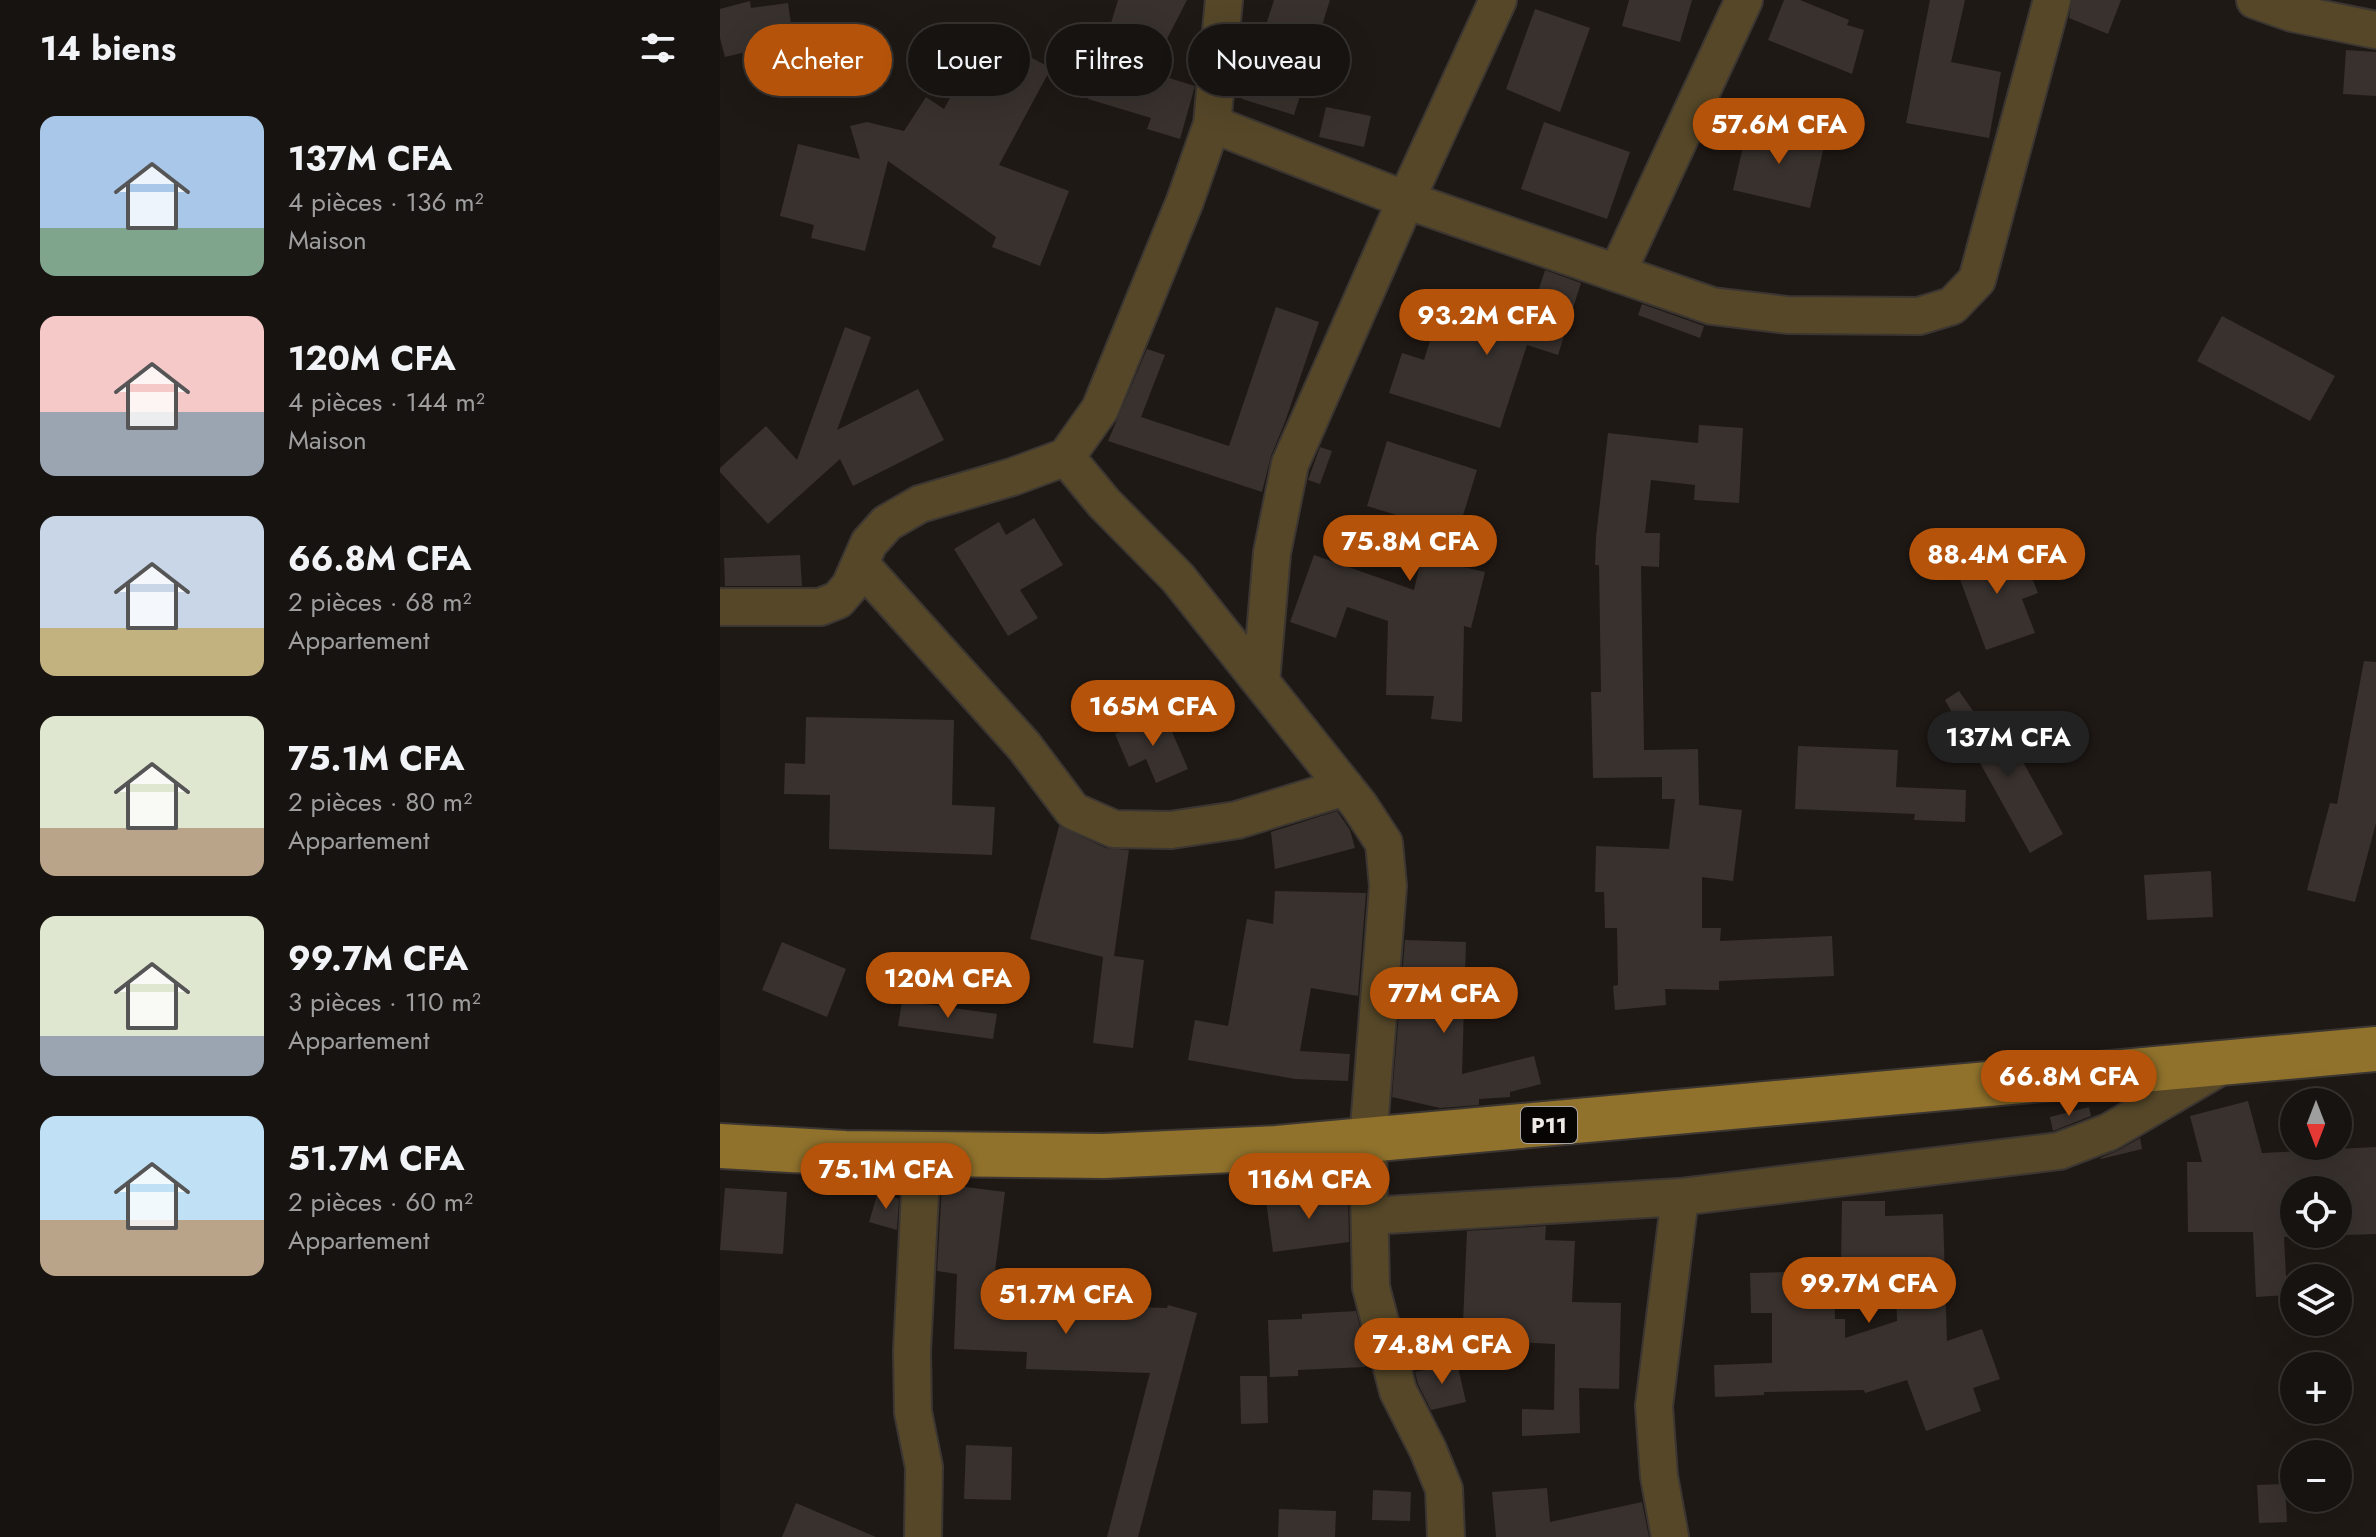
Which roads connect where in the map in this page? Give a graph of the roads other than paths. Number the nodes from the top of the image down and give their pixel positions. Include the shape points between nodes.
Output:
1 (1224, 0) edge
2 (1498, 0) edge
3 (1744, 0) edge
4 (2052, 0) edge
5 (2255, 0) edge
6 (2376, 30) edge
7 (1212, 124) junction
8 (1406, 200) junction
9 (1617, 273) junction
10 (1066, 457) junction
11 (860, 564) junction
12 (720, 607) edge
13 (1261, 682) junction
14 (1345, 787) junction
15 (2376, 1049) edge
16 (2227, 1063) junction
17 (1368, 1141) junction
18 (720, 1146) edge
19 (922, 1154) junction
20 (1680, 1197) junction
21 (1370, 1216) junction
22 (923, 1537) edge
23 (1446, 1537) edge
24 (1670, 1537) edge

1 - 7 street
2 - 8 street
3 - 9 street
4 - 9 street via 1977,280 1952,306 1919,316 1787,315 1712,306
5 - 6 street
7 - 8 street
7 - 10 street via 1100,409
8 - 9 street
8 - 13 street via 1290,464 1272,553
10 - 11 street via 920,504 887,523 869,543
10 - 13 street via 1178,578
11 - 12 street via 838,600 820,607
11 - 14 street via 1024,746 1073,811 1114,829 1171,830 1237,820
13 - 14 street
14 - 17 street via 1384,843 1388,886
15 - 16 main road, P11
16 - 17 main road, P11
16 - 20 street via 2109,1132 2059,1151
17 - 19 main road, P11 via 1104,1156
17 - 21 street
18 - 19 main road, P11
19 - 22 street via 912,1351 913,1412 924,1467
20 - 21 street
20 - 24 street via 1654,1406
21 - 23 street via 1371,1287 1384,1343 1398,1391 1444,1489

